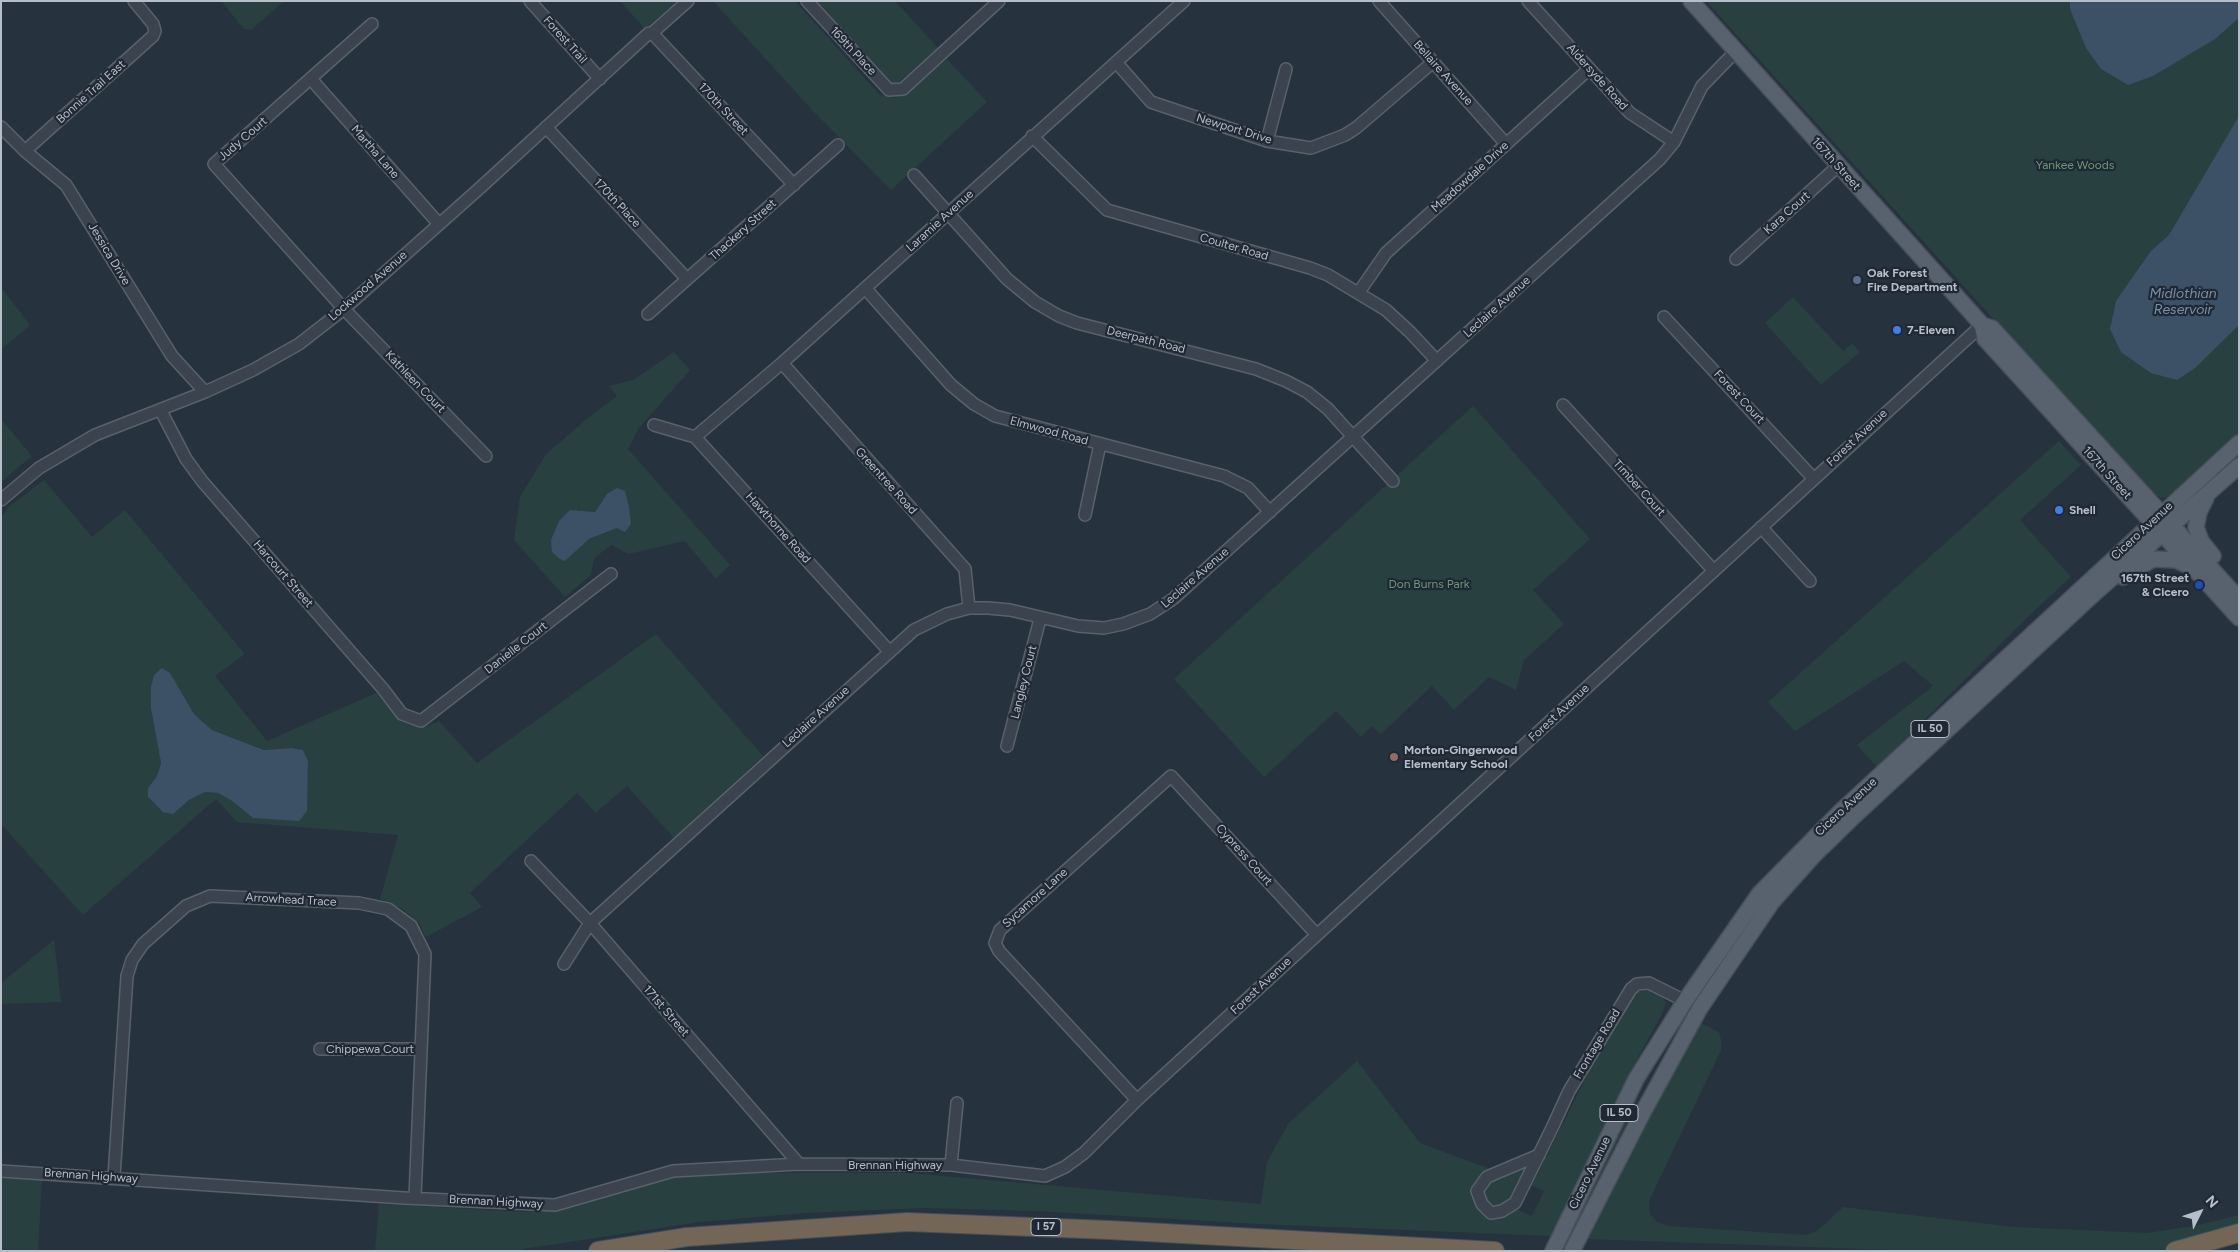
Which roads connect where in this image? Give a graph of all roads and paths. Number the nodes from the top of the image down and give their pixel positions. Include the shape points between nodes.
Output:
1 (134, 1) edge
2 (530, 1) edge
3 (688, 1) edge
4 (807, 1) edge
5 (1184, 1) edge
6 (1379, 1) edge
7 (1528, 1) edge
8 (1691, 1) edge
9 (992, 3) edge
10 (372, 24) dead end
11 (652, 33) junction
12 (1736, 51) junction
13 (1116, 62) junction
14 (1433, 62) junction
15 (1286, 68) dead end
16 (1589, 69) junction
17 (312, 79) junction
18 (600, 79) junction
19 (1, 127) edge
20 (546, 127) junction
21 (1032, 136) junction
22 (1267, 141) junction
23 (1674, 142) junction
24 (1506, 144) junction
25 (838, 145) dead end
26 (25, 151) junction
27 (1838, 166) junction
28 (914, 175) dead end
29 (794, 185) junction
30 (949, 214) junction
31 (439, 224) junction
32 (1736, 259) dead end
33 (687, 279) junction
34 (865, 288) junction
35 (1359, 292) junction
36 (344, 308) junction
37 (648, 314) dead end
38 (1664, 316) dead end
39 (1982, 325) junction
40 (1437, 361) junction
41 (782, 364) junction
42 (205, 392) junction
43 (1563, 405) dead end
44 (161, 411) junction
45 (654, 425) dead end
46 (1354, 436) junction
47 (695, 437) junction
48 (2239, 442) edge
49 (1100, 444) junction
50 (486, 456) dead end
51 (2239, 466) edge
52 (1814, 478) junction
53 (1393, 480) dead end
54 (2210, 492) junction
55 (1, 500) edge
56 (1270, 512) junction
57 (1085, 515) dead end
58 (2162, 523) junction
59 (1761, 527) junction
60 (2192, 567) junction
61 (1714, 570) junction
62 (611, 574) dead end
63 (1810, 581) dead end
64 (2239, 584) edge
65 (2097, 591) junction
66 (2239, 599) edge
67 (969, 608) junction
68 (2239, 618) edge
69 (1040, 619) junction
70 (889, 651) junction
71 (420, 721) joint
72 (1008, 746) dead end
73 (1171, 776) joint
74 (531, 861) dead end
75 (590, 923) junction
76 (1317, 935) junction
77 (564, 964) dead end
78 (1685, 1000) junction
79 (1700, 1008) junction
80 (320, 1049) dead end
81 (421, 1049) junction
82 (1137, 1100) junction
83 (957, 1103) dead end
84 (1539, 1155) junction
85 (799, 1164) junction
86 (951, 1165) junction
87 (1, 1171) edge
88 (1045, 1176) joint
89 (114, 1177) junction
90 (415, 1198) junction
91 (2239, 1233) edge
92 (598, 1251) edge
93 (1495, 1251) edge
94 (1553, 1251) edge
95 (1572, 1251) edge
96 (2175, 1251) edge

1 - 26 street, Bonnie Trail East via 155,31 149,40
2 - 18 street, Forest Trail
3 - 11 street, Lockwood Avenue
4 - 9 street, 169th Place via 889,90 903,89
5 - 13 street, Laramie Avenue
6 - 14 street, Bellaire Avenue
7 - 16 street, Aldersyde Road
8 - 12 main road, 167th Street
10 - 17 street, Judy Court
11 - 18 street, Lockwood Avenue via 648,33
11 - 29 street, 170th Street
12 - 23 street, Leclaire Avenue via 1702,86
12 - 27 main road, 167th Street
13 - 21 street, Laramie Avenue
13 - 22 street, Newport Drive via 1151,102
14 - 22 street, Newport Drive via 1345,135 1311,148
14 - 24 street, Bellaire Avenue
15 - 22 street
16 - 23 street, Aldersyde Road via 1634,117
16 - 24 street, Meadowdale Drive
17 - 31 street, Martha Lane
17 - 36 street, Judy Court via 214,164
18 - 20 street, Lockwood Avenue
19 - 26 street, Jessica Drive
20 - 31 street, Lockwood Avenue
20 - 33 street, 170th Place
21 - 30 street, Laramie Avenue
21 - 35 street, Coulter Road via 1107,210 1310,268
23 - 40 street, Leclaire Avenue via 1660,159
24 - 35 street, Meadowdale Drive via 1386,253
25 - 29 street, Thackery Street
26 - 42 street, Jessica Drive via 66,185 172,356
27 - 32 street, Kara Court
27 - 39 main road, 167th Street
28 - 30 street, Deerpath Road
29 - 33 street, Thackery Street
30 - 34 street, Laramie Avenue
30 - 46 street, Deerpath Road via 1007,279 1035,302 1059,316 1272,375 1319,401
31 - 36 street, Lockwood Avenue
33 - 37 street, Thackery Street
34 - 41 street, Laramie Avenue
34 - 49 street, Elmwood Road via 951,385 974,404 1012,422
35 - 40 street, Coulter Road via 1400,322
36 - 42 street, Lockwood Avenue via 299,344
36 - 50 street, Kathleen Court
38 - 52 street, Forest Court
39 - 52 street, Forest Avenue
39 - 58 main road, 167th Street via 1985,339
40 - 46 street, Leclaire Avenue
41 - 47 street, Laramie Avenue
41 - 67 street, Greentree Road via 965,569
42 - 44 street, Lockwood Avenue
43 - 61 street, Timber Court
44 - 55 street, Lockwood Avenue via 95,435 39,468
44 - 71 street, Harcourt Street via 186,459 202,481 384,689 402,714
45 - 47 street
46 - 53 street, Deerpath Road
46 - 56 street, Leclaire Avenue
47 - 70 street, Hawthorne Road
48 - 58 main road, Cicero Avenue / IL 50
49 - 56 street, Elmwood Road via 1235,480 1248,488
49 - 57 street
51 - 54 main road, Cicero Avenue / IL 50
52 - 59 street, Forest Avenue
54 - 58 main road, Cicero Avenue / IL 50
54 - 64 main road via 2196,520 2198,535 2205,548
56 - 69 street, Leclaire Avenue via 1173,599 1150,614 1104,628
58 - 60 main road, 167th Street
58 - 65 main road, Cicero Avenue / IL 50
58 - 66 main road, 167th Street
58 - 78 main road, Cicero Avenue / IL 50 via 1841,811 1782,869 1760,893
59 - 61 street, Forest Avenue
59 - 63 street
60 - 65 main road via 2176,560 2153,559
60 - 68 main road, 167th Street
61 - 76 street, Forest Avenue
62 - 71 street, Danielle Court
65 - 79 main road, Cicero Avenue / IL 50 via 1815,854 1772,902
67 - 69 street, Leclaire Avenue via 1010,610
67 - 70 street, Leclaire Avenue via 929,621
69 - 72 street, Langley Court
70 - 75 street, Leclaire Avenue
73 - 76 street, Cypress Court
73 - 82 street, Sycamore Lane via 1000,930 995,943
74 - 75 street, 171st Street
75 - 77 street, Leclaire Avenue
75 - 85 street, 171st Street
76 - 82 street, Forest Avenue
78 - 79 main road
78 - 84 street, Frontage Road via 1649,983 1637,984 1631,989 1569,1091
78 - 94 main road, Cicero Avenue / IL 50 via 1636,1079
79 - 95 main road, Cicero Avenue / IL 50
80 - 81 street, Chippewa Court
81 - 89 street, Arrowhead Trace via 425,954 411,926 388,909 359,903 221,896 195,901 143,944 127,976
81 - 90 street, Arrowhead Trace
82 - 88 street, Forest Avenue via 1084,1152 1065,1167
83 - 86 street
84 - 84 street, Frontage Road via 1515,1203 1491,1213 1482,1204 1477,1191 1487,1177
85 - 86 street, Brennan Highway
85 - 90 street, Brennan Highway via 673,1171 555,1205
86 - 88 street, Brennan Highway
87 - 89 street, Brennan Highway
89 - 90 street, Brennan Highway
91 - 96 highway
92 - 93 highway, I 57 via 687,1237 907,1222

